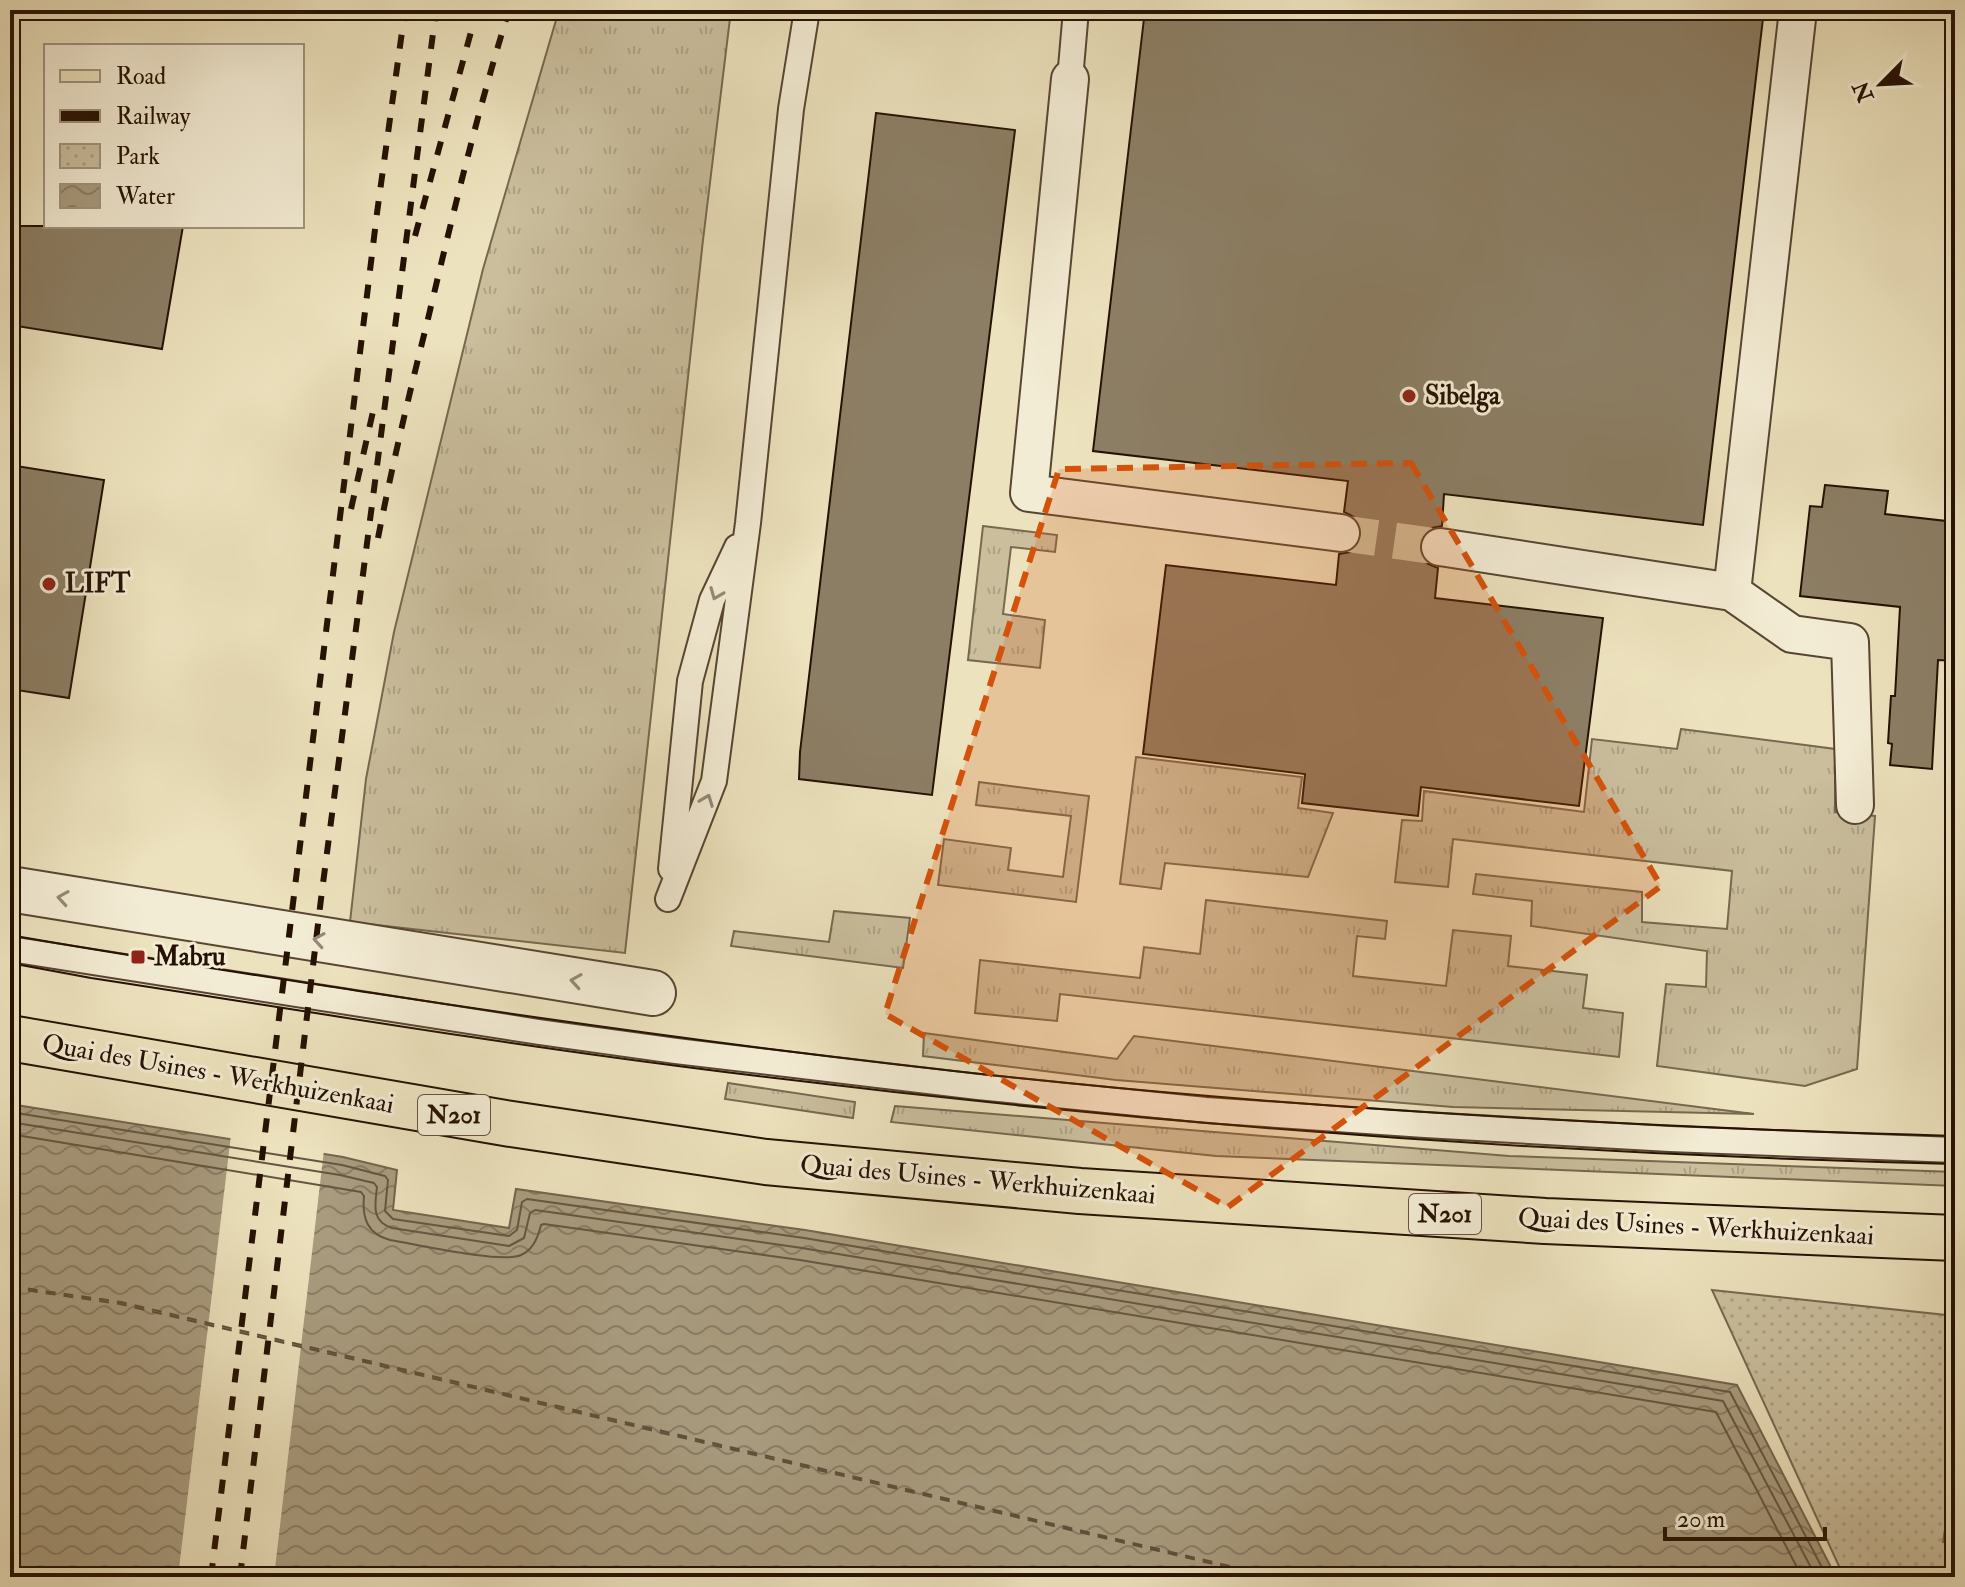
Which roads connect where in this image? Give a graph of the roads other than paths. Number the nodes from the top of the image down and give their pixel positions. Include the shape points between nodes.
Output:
1 (807, 10) edge
2 (1076, 10) edge
3 (1798, 10) edge
4 (1070, 79) joint
5 (748, 523) junction
6 (1341, 533) tunnel mouth
7 (1440, 547) tunnel mouth
8 (1732, 592) junction
9 (1855, 805) dead end
10 (10, 889) edge
11 (10, 949) edge
12 (653, 993) dead end
13 (10, 1038) edge
14 (1955, 1150) edge
15 (1955, 1238) edge

1 - 5 lane via 791,109
2 - 4 lane
3 - 8 street
4 - 6 street via 1029,493
5 -> 5 lane via 712,600 690,681 668,899 714,781
7 - 8 street
8 - 9 street via 1792,634 1850,642
12 -> 10 street
11 - 14 lane via 630,1045 993,1088 1410,1124
13 - 15 main road, Quai des Usines - Werkhuizenkaai / N201 via 766,1162 1080,1191 1545,1221

